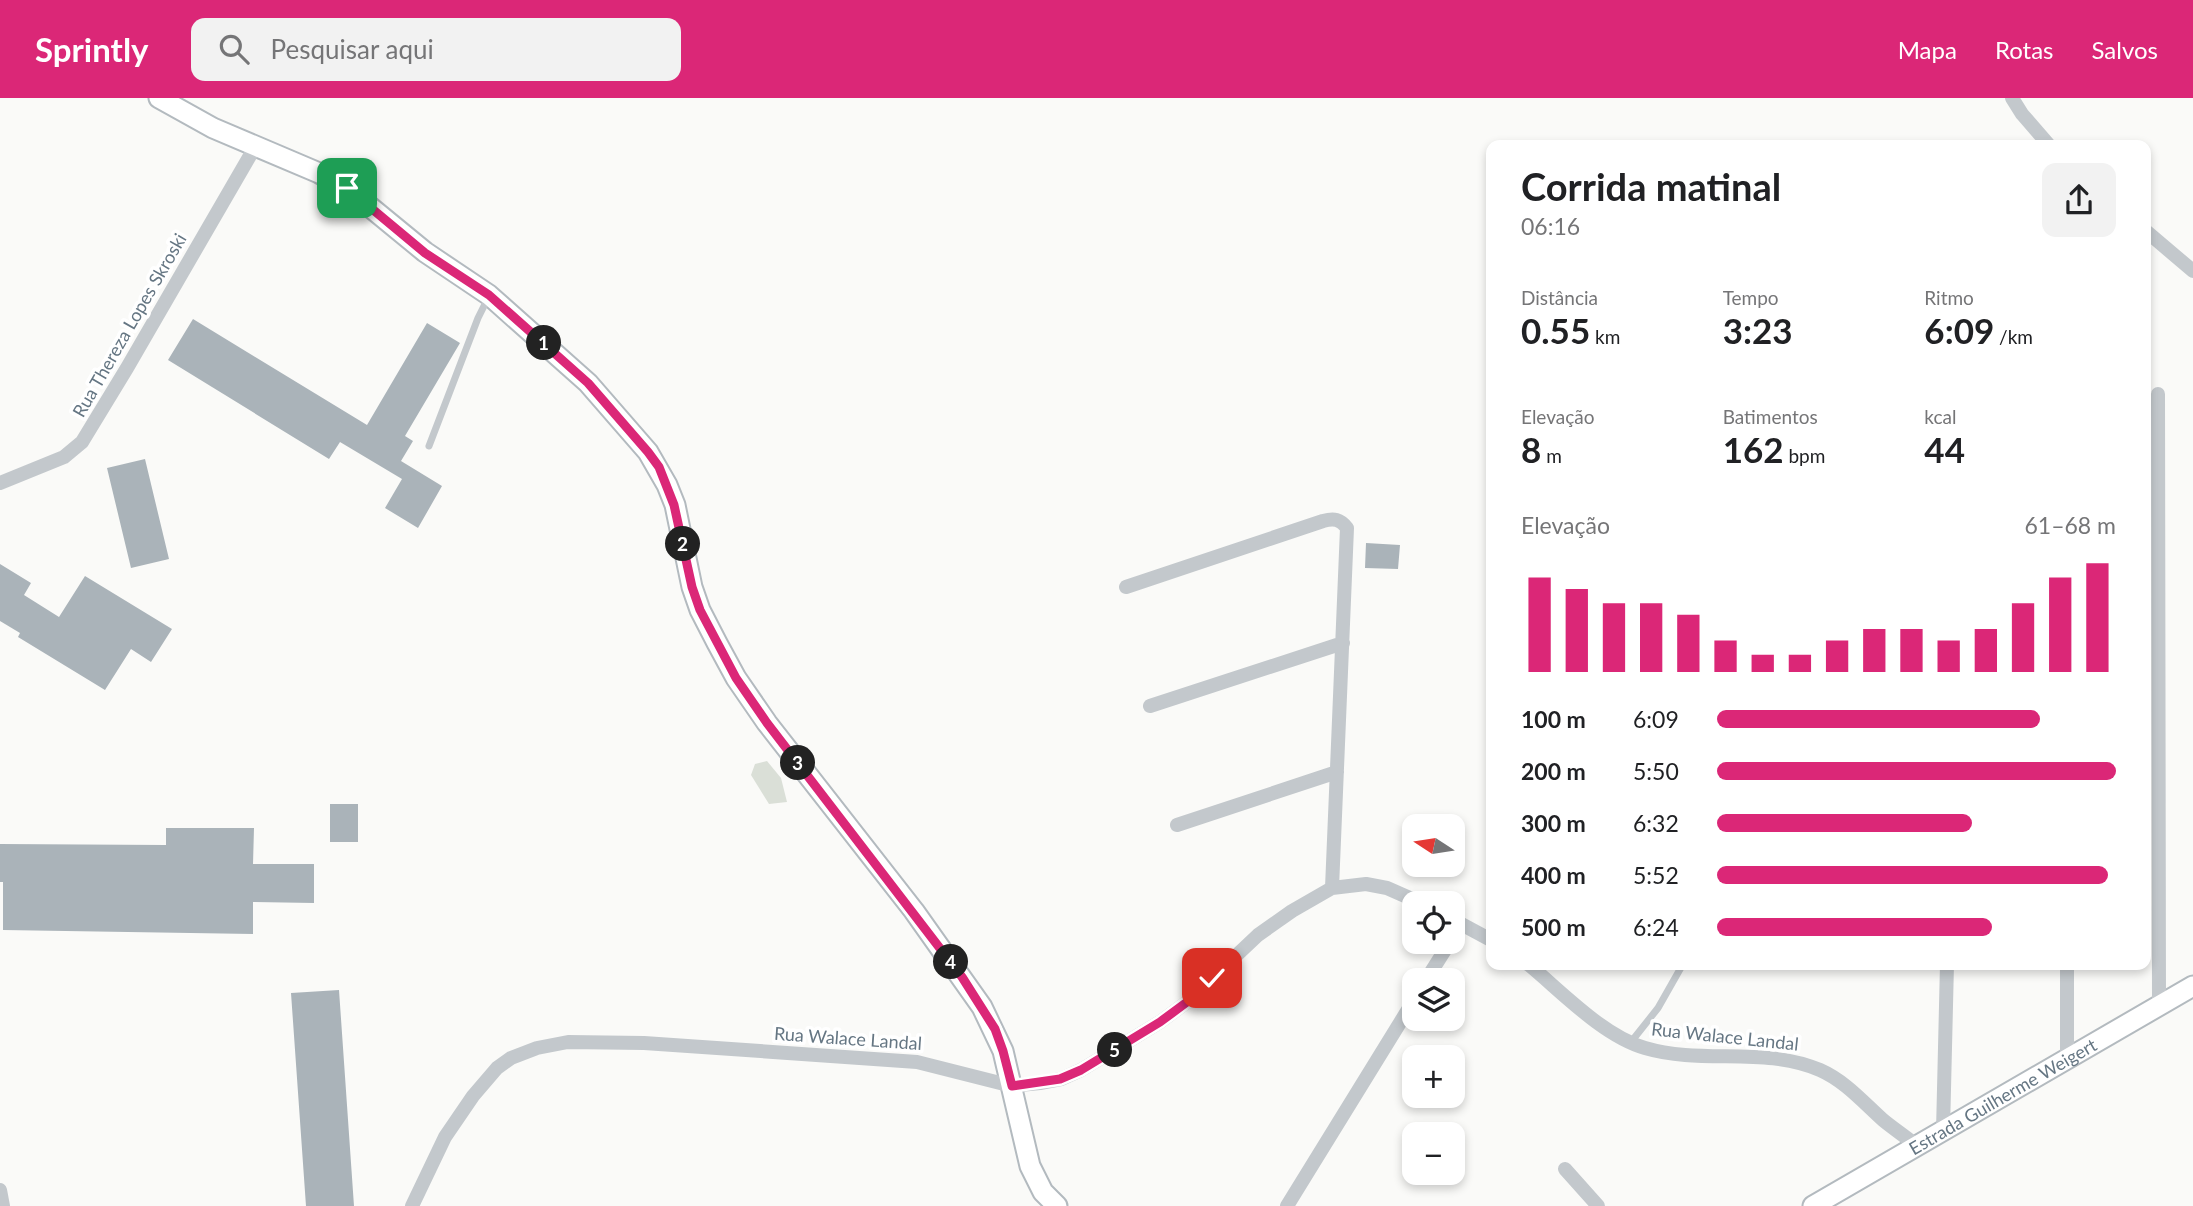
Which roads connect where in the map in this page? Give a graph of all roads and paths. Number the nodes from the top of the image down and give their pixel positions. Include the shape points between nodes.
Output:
1 (159, 98) edge
2 (2012, 98) edge
3 (2045, 140) edge
4 (255, 147) junction
5 (2151, 235) edge
6 (2193, 271) edge
7 (489, 295) junction
8 (2158, 394) dead end
9 (429, 446) dead end
10 (0, 482) edge
11 (1126, 587) dead end
12 (1343, 643) junction
13 (1150, 706) dead end
14 (1337, 772) junction
15 (1177, 825) dead end
16 (1332, 888) junction
17 (1402, 895) edge
18 (1465, 925) edge
19 (1486, 937) edge
20 (1535, 970) edge
21 (1680, 970) edge
22 (1947, 970) edge
23 (2067, 970) edge
24 (2193, 986) edge
25 (2160, 1005) junction
26 (1402, 1019) edge
27 (1631, 1043) junction
28 (2067, 1059) junction
29 (1012, 1086) junction
30 (1944, 1130) junction
31 (1917, 1146) junction
32 (1565, 1169) dead end
33 (0, 1190) edge
34 (3, 1206) edge
35 (412, 1206) edge
36 (1057, 1206) edge
37 (1287, 1206) edge
38 (1598, 1206) edge
39 (1813, 1206) edge

1 - 4 street
2 - 3 street
4 - 7 street via 347,188 425,253
4 - 10 street, Rua Thereza Lopes Skroski via 82,442 64,457
5 - 6 street
7 - 9 lane
7 - 29 street via 588,383 648,452 674,505 700,610 736,678 962,977 995,1029
8 - 25 street
11 - 12 street via 1332,518 1341,521 1348,536
12 - 13 street
12 - 14 street
14 - 15 street
14 - 16 street
16 - 17 street, Rua Walace Landal via 1366,884
16 - 29 street, Rua Walace Landal via 1266,929 1187,1002 1136,1038 1060,1079
18 - 19 street
20 - 27 street, Rua Walace Landal
21 - 27 lane
22 - 30 street
23 - 28 street
24 - 25 street, Estrada Guilherme Weigert
25 - 28 street, Estrada Guilherme Weigert
26 - 37 street
27 - 31 street, Rua Walace Landal via 1663,1052 1761,1056 1802,1064 1837,1080
28 - 30 street, Estrada Guilherme Weigert
29 - 35 street, Rua Walace Landal via 917,1062 612,1041 537,1048 497,1068 473,1096 445,1137
29 - 36 street via 1030,1166 1043,1192
30 - 31 street, Estrada Guilherme Weigert
31 - 39 street, Estrada Guilherme Weigert
32 - 38 street
33 - 34 street

